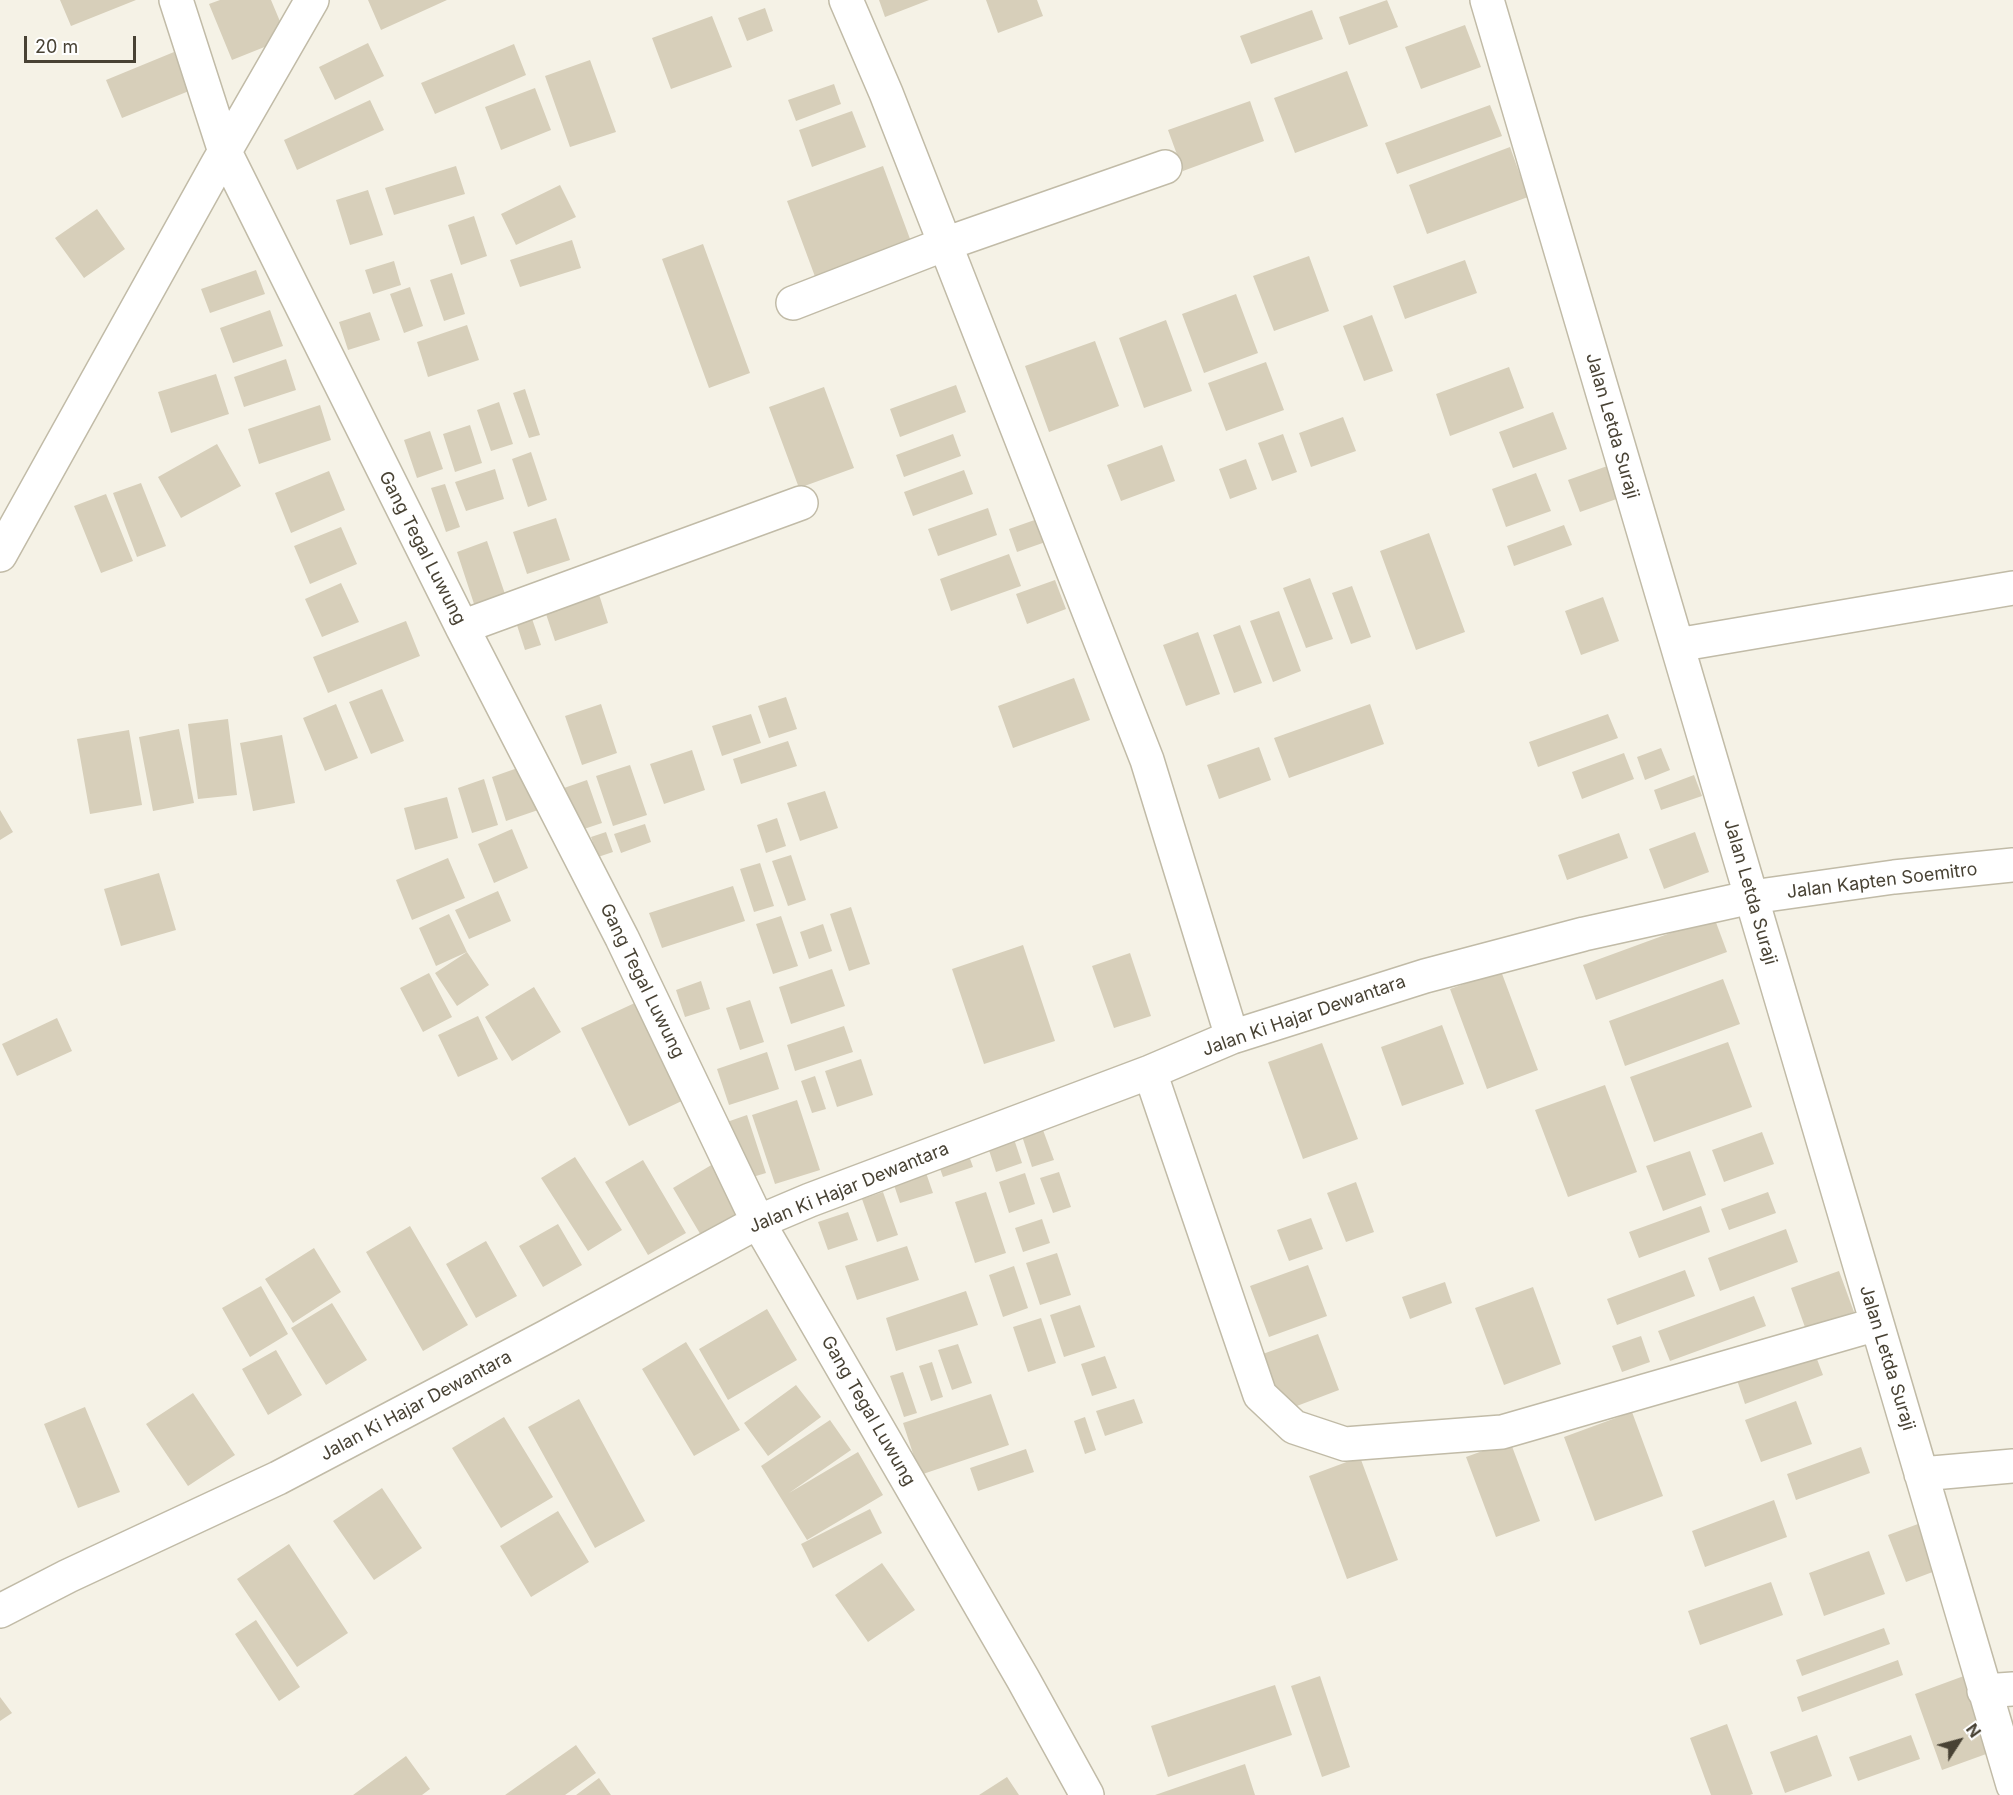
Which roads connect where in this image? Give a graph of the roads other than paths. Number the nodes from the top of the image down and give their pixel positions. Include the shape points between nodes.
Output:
1 (176, 0) edge
2 (312, 0) edge
3 (846, 0) edge
4 (1487, 0) edge
5 (225, 152) junction
6 (1165, 167) dead end
7 (945, 243) junction
8 (794, 303) dead end
9 (801, 503) dead end
10 (0, 555) edge
11 (2013, 588) edge
12 (462, 627) junction
13 (1677, 645) junction
14 (2013, 865) edge
15 (1752, 897) junction
16 (1232, 1037) junction
17 (1150, 1072) junction
18 (758, 1222) junction
19 (1877, 1324) junction
20 (2013, 1466) edge
21 (1921, 1474) junction
22 (4, 1600) edge
23 (1999, 1690) edge
24 (2013, 1785) edge
25 (1086, 1795) edge

1 - 5 street, Gang Tegal Luwung
2 - 5 street
3 - 7 street
4 - 13 street, Jalan Letda Suraji
5 - 10 street
5 - 12 street, Gang Tegal Luwung
6 - 7 street
7 - 8 street
7 - 16 street via 1147,760
9 - 12 street
11 - 13 street
12 - 18 street, Gang Tegal Luwung via 622,938
13 - 15 street, Jalan Letda Suraji
14 - 15 street, Jalan Kapten Soemitro
15 - 16 street, Jalan Ki Hajar Dewantara via 1584,934 1425,976
15 - 19 street, Jalan Letda Suraji
16 - 17 street, Jalan Ki Hajar Dewantara
17 - 18 street, Jalan Ki Hajar Dewantara
17 - 19 street via 1260,1395 1294,1427 1345,1444 1502,1432
18 - 22 street, Jalan Ki Hajar Dewantara via 278,1479 68,1576
18 - 25 street, Gang Tegal Luwung
19 - 21 street, Jalan Letda Suraji
20 - 21 street
21 - 23 street, Jalan Letda Suraji
23 - 24 street, Jalan Letda Suraji

